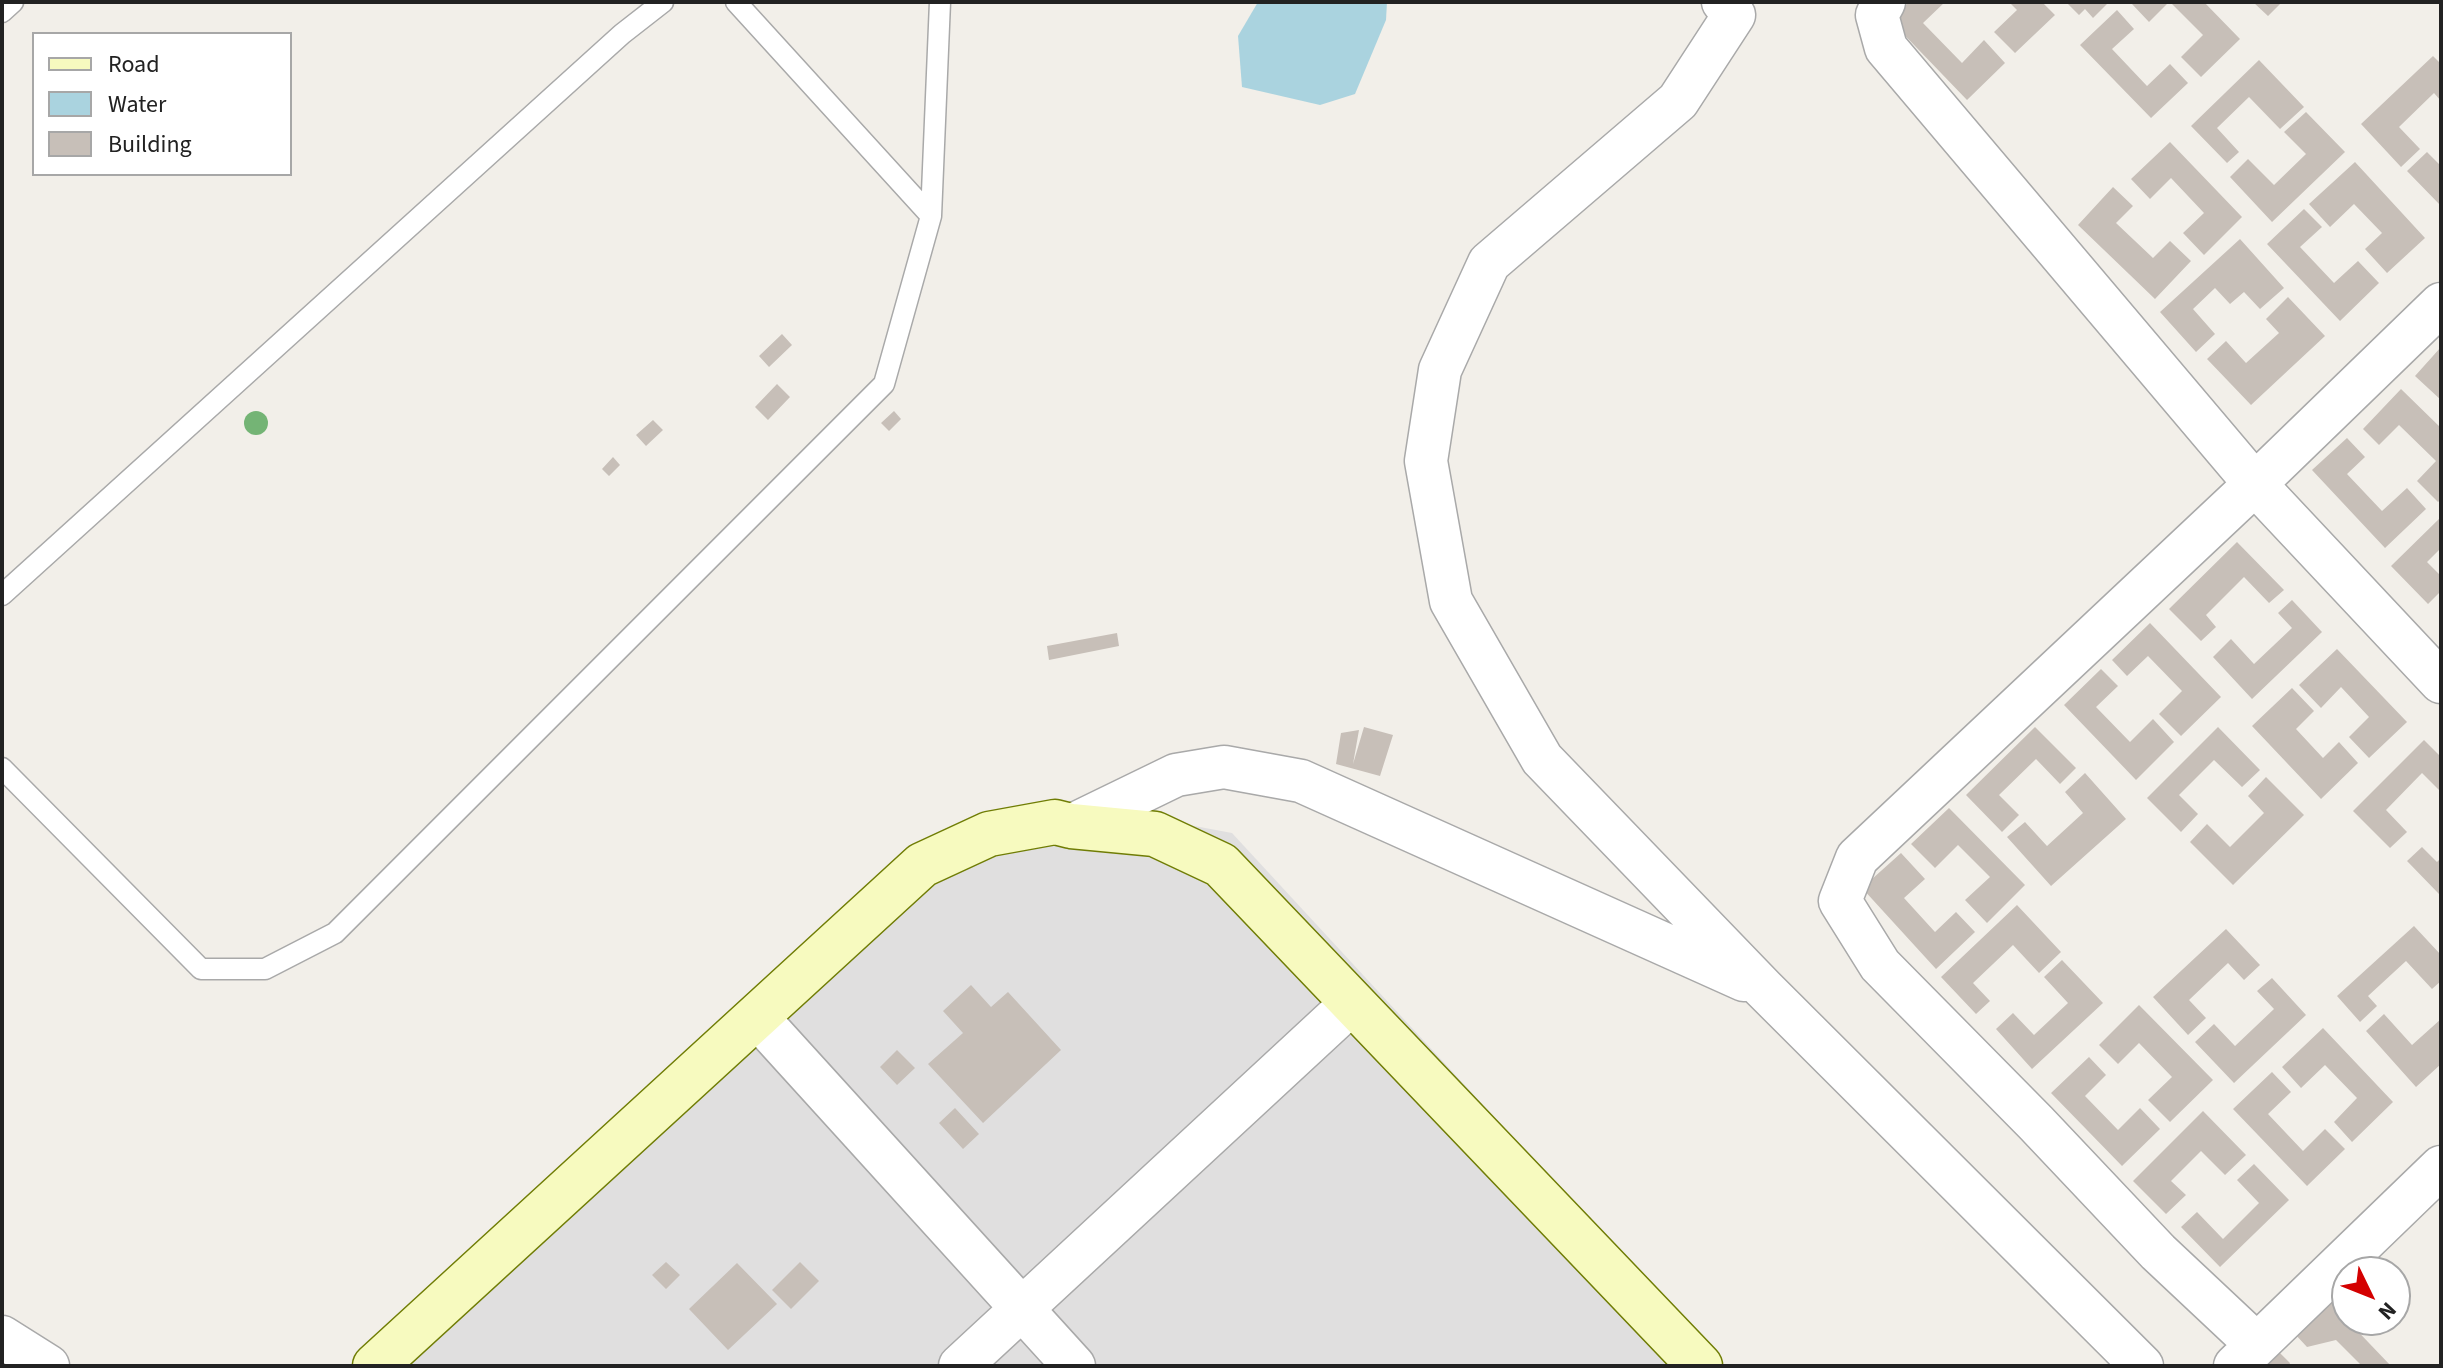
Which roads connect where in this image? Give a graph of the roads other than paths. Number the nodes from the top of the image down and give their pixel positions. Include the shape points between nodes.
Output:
1 (13, 2) edge
2 (663, 2) edge
3 (736, 2) edge
4 (940, 2) edge
5 (1884, 2) edge
6 (1735, 6) edge
7 (2, 12) edge
8 (931, 216) junction
9 (2441, 304) edge
10 (2255, 484) junction
11 (2, 595) edge
12 (2441, 682) edge
13 (2, 768) edge
14 (1071, 826) junction
15 (1763, 988) junction
16 (1352, 1003) junction
17 (757, 1017) junction
18 (2441, 1167) edge
19 (1022, 1309) junction
20 (2, 1337) edge
21 (2246, 1355) edge
22 (48, 1366) edge
23 (375, 1366) edge
24 (960, 1366) edge
25 (1074, 1366) edge
26 (1700, 1366) edge
27 (2142, 1366) edge

1 - 7 lane
2 - 11 lane
3 - 8 lane
4 - 8 lane
5 - 10 street via 1877,15 1886,48
6 - 15 street via 1678,101 1489,263 1440,370 1426,461 1451,601 1542,759
8 - 13 lane via 884,384 335,933 265,969 201,969
9 - 10 street
10 - 12 street
10 - 21 street via 1857,858 1840,901 1880,965 2158,1252
14 - 15 street via 1176,775 1224,767 1301,781
14 - 16 street via 1155,834 1221,865
14 - 17 street via 1055,822 989,834 922,865
15 - 27 street
16 - 19 street
16 - 26 street
17 - 19 street
17 - 23 street
18 - 21 street
19 - 24 street
19 - 25 street
20 - 22 street

